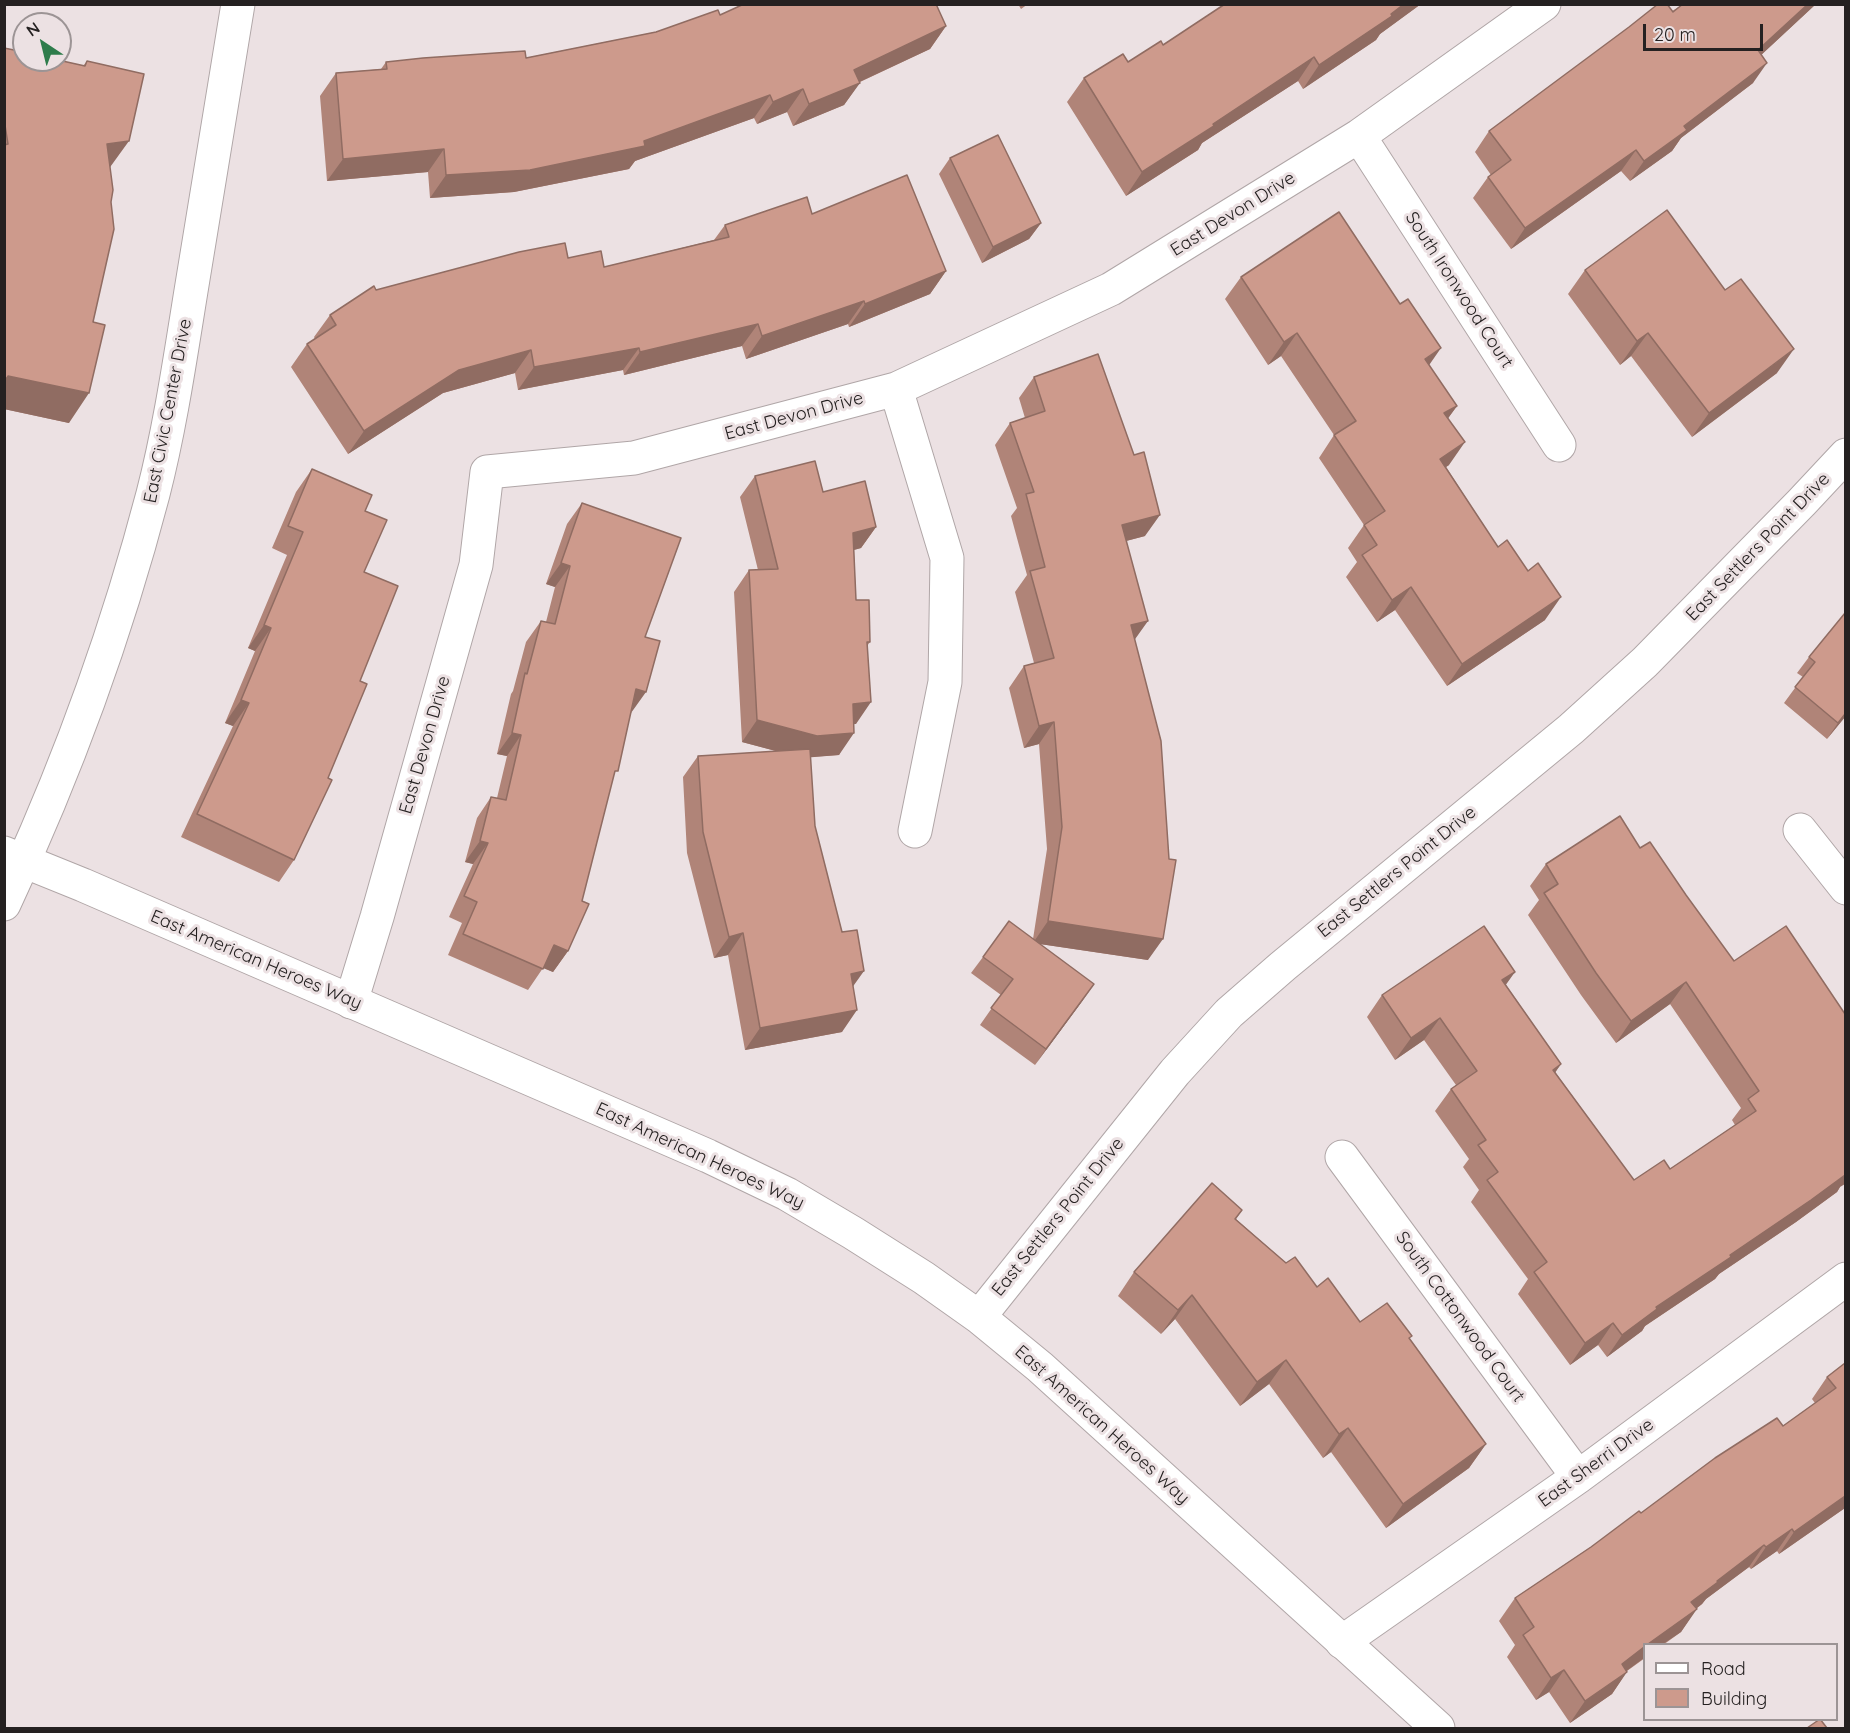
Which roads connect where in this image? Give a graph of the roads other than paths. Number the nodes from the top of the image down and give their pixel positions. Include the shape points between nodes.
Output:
1 (238, 4) edge
2 (1544, 4) edge
3 (1359, 136) junction
4 (896, 389) junction
5 (1559, 445) dead end
6 (1845, 455) edge
7 (1800, 830) dead end
8 (915, 831) dead end
9 (14, 858) edge
10 (1845, 888) edge
11 (4, 904) edge
12 (351, 1002) junction
13 (1342, 1157) dead end
14 (1845, 1279) edge
15 (979, 1317) junction
16 (1578, 1477) junction
17 (1342, 1642) junction
18 (1438, 1728) edge

1 - 9 street, East Civic Center Drive via 185,328 153,494 103,662 74,741
2 - 3 street, East Devon Drive
3 - 4 street, East Devon Drive via 1111,289
3 - 5 street, South Ironwood Court
4 - 8 street via 947,558 945,682
4 - 12 street, East Devon Drive via 634,458 487,472 476,565
6 - 15 street, East Settlers Point Drive via 1629,677 1229,1013 1175,1072
7 - 10 street
9 - 11 street, East Civic Center Drive
9 - 12 street, East American Heroes Way
12 - 15 street, East American Heroes Way via 787,1194 924,1278
13 - 16 street, South Cottonwood Court
14 - 16 street, East Sherri Drive
15 - 17 street, East American Heroes Way via 1040,1367
16 - 17 street, East Sherri Drive
17 - 18 street, East American Heroes Way

